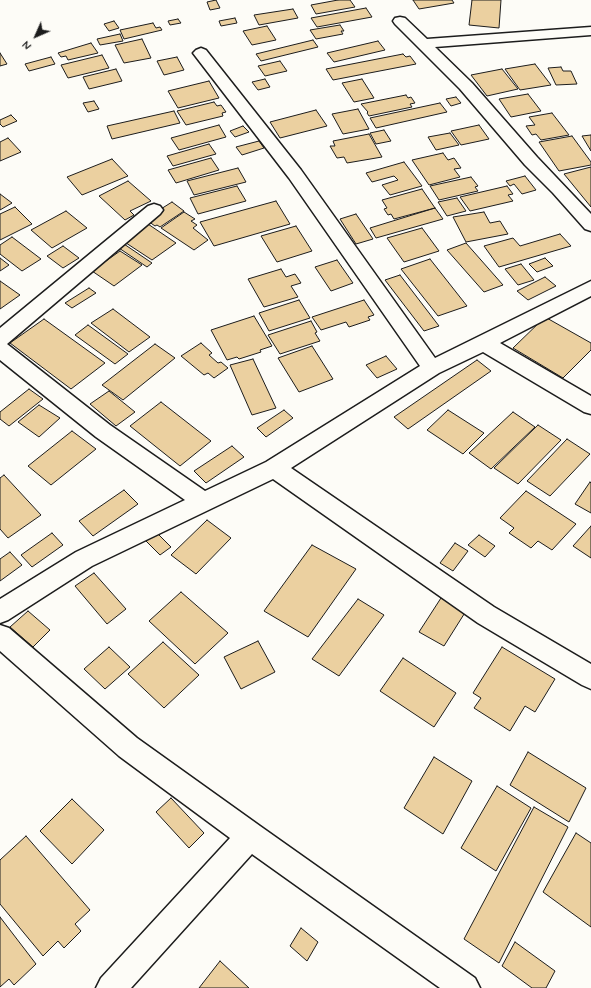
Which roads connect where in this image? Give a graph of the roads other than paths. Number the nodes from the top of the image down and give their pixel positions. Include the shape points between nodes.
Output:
1 (400, 21) dead end
2 (591, 31) edge
3 (422, 44) junction
4 (201, 54) dead end
5 (154, 210) dead end
6 (591, 225) edge
7 (591, 288) edge
8 (0, 339) edge
9 (484, 343) junction
10 (0, 349) edge
11 (432, 368) junction
12 (591, 406) edge
13 (274, 468) junction
14 (204, 502) junction
15 (0, 612) edge
16 (0, 636) edge
17 (591, 677) edge
18 (250, 836) junction
19 (111, 988) edge
20 (465, 988) edge

1 - 3 street
2 - 3 street
3 - 6 street via 466,86
4 - 11 street via 295,174
5 - 8 street
7 - 9 street
9 - 11 street
9 - 12 street
10 - 14 street via 103,431
11 - 13 street
13 - 14 street
13 - 17 street via 486,615
14 - 15 street via 84,559
16 - 18 street via 128,747
18 - 19 street
18 - 20 street

